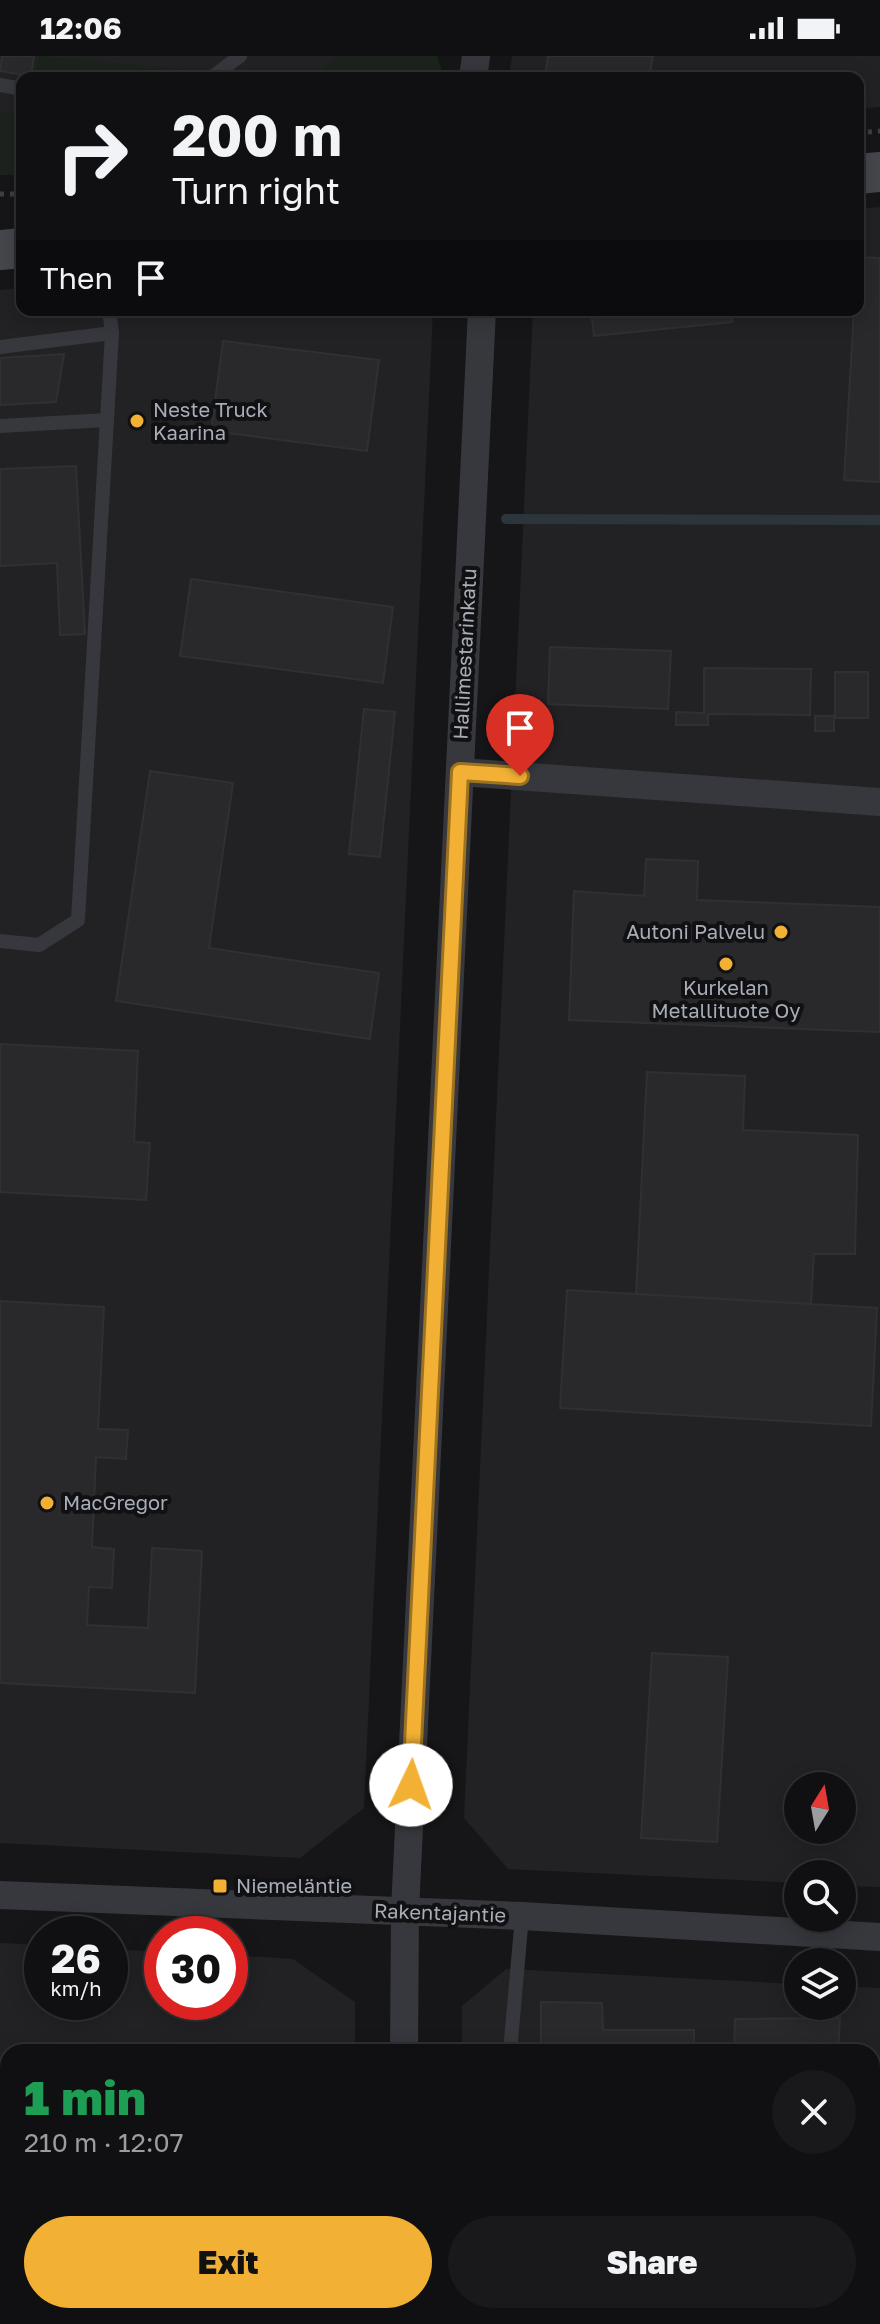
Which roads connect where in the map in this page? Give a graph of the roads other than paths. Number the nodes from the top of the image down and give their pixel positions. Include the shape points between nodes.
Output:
1 (240, 56) edge
2 (219, 72) edge
3 (110, 316) edge
4 (482, 316) edge
5 (112, 333) junction
6 (0, 347) edge
7 (107, 420) junction
8 (0, 426) edge
9 (460, 772) junction
10 (880, 802) edge
11 (0, 941) edge
12 (0, 1895) edge
13 (405, 1911) junction
14 (522, 1916) junction
15 (880, 1937) edge
16 (404, 2044) edge
17 (511, 2044) edge

1 - 2 lane
3 - 5 lane
4 - 9 street, Hallimestarinkatu
5 - 6 lane
5 - 7 lane
7 - 8 lane
7 - 11 lane via 78,920 39,945
9 - 10 street
9 - 13 street, Hallimestarinkatu
12 - 13 street, Rakentajantie
13 - 14 street, Rakentajantie
13 - 16 street, Hallimestarinkatu
14 - 15 street, Rakentajantie
14 - 17 lane

